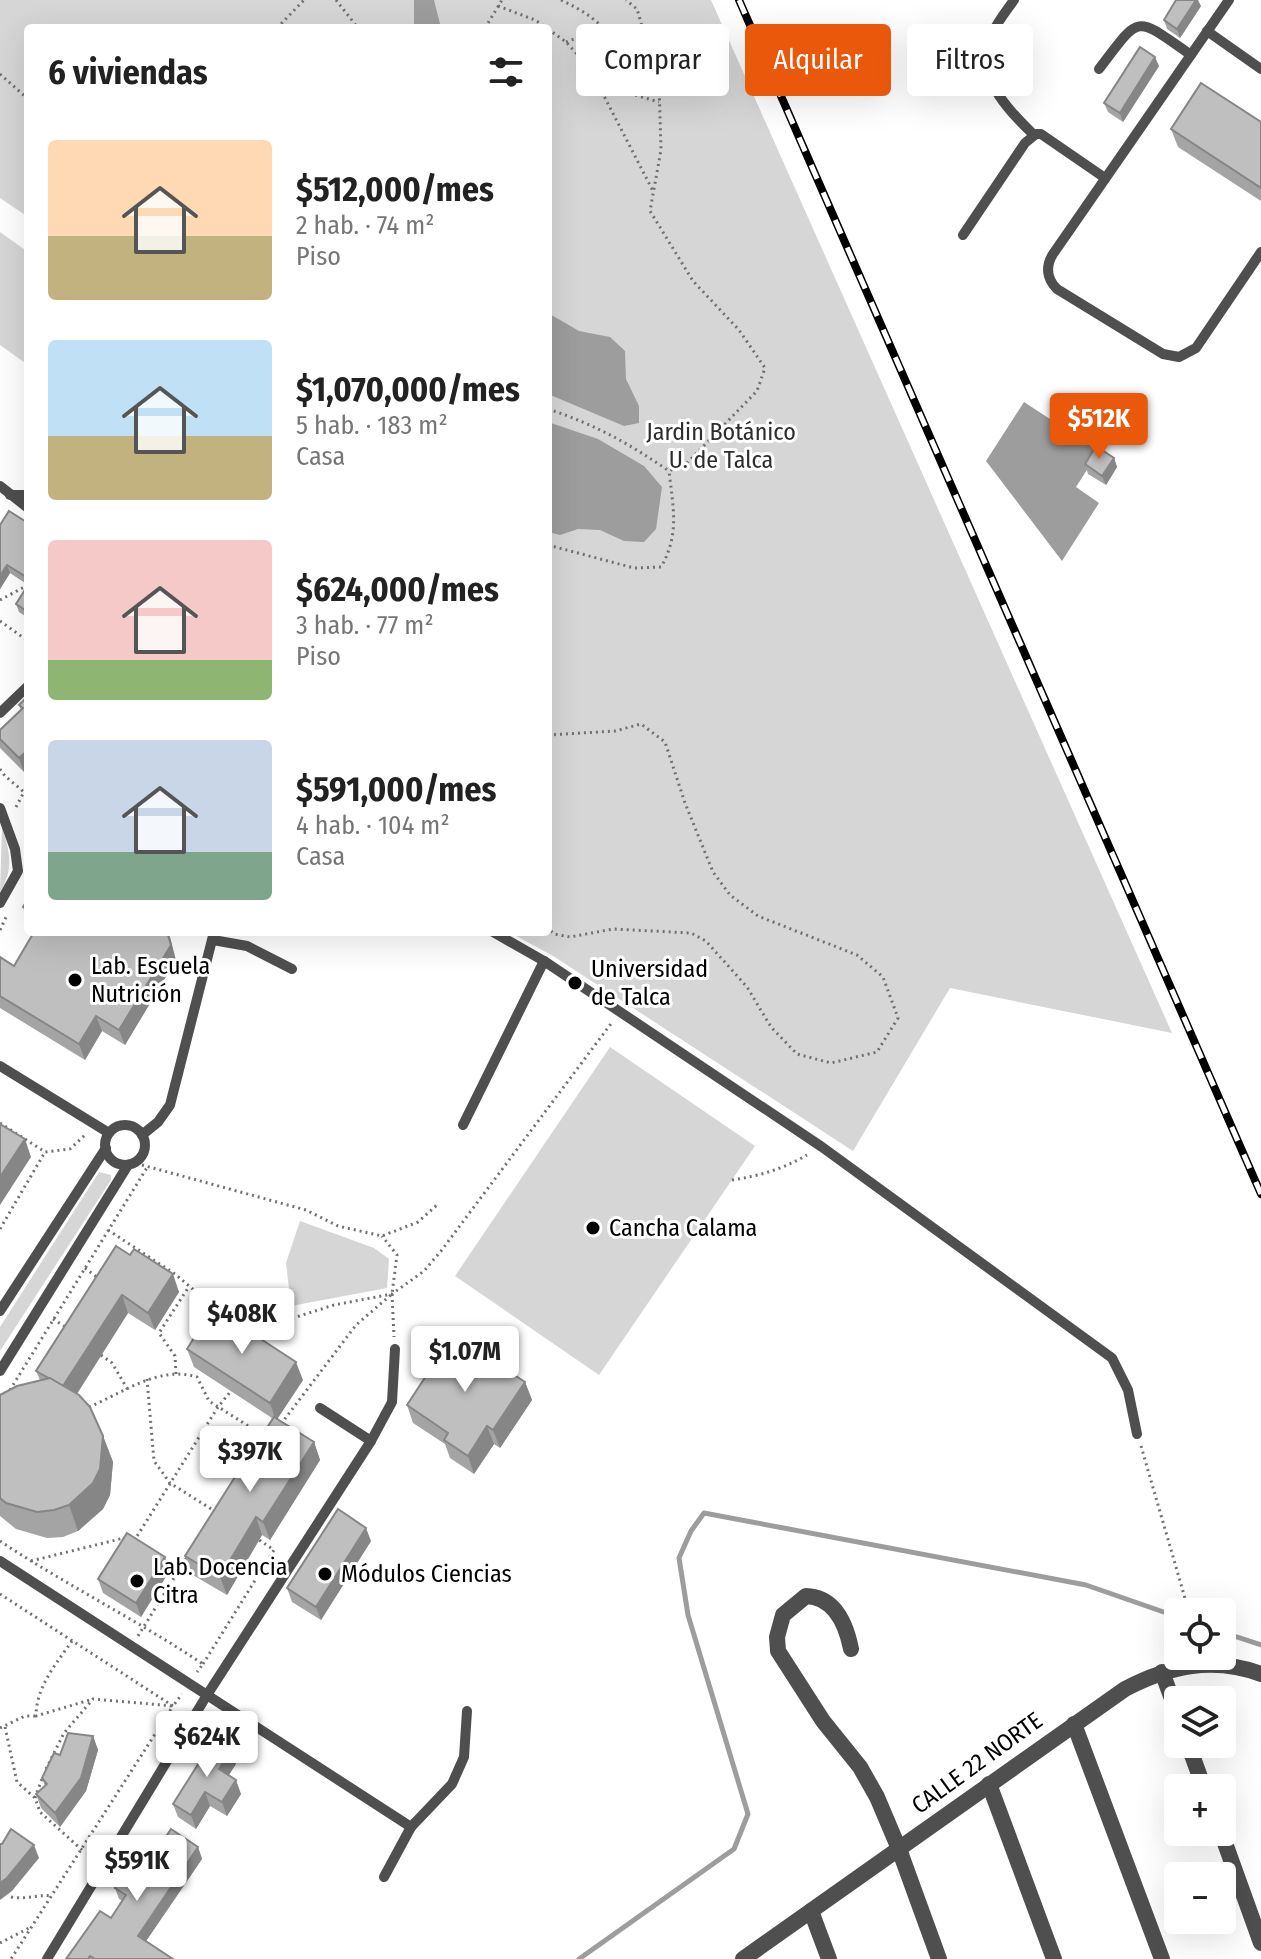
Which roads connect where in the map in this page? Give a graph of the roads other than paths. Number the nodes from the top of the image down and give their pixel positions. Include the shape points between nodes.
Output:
1 (1014, 0) edge
2 (1229, 0) edge
3 (1207, 31) junction
4 (1191, 55) junction
5 (1099, 69) dead end
6 (1261, 69) edge
7 (1034, 135) junction
8 (1105, 178) junction
9 (963, 235) dead end
10 (1261, 252) edge
11 (0, 486) edge
12 (10, 495) junction
13 (24, 495) edge
14 (24, 505) edge
15 (24, 690) edge
16 (0, 713) edge
17 (0, 808) edge
18 (0, 903) edge
19 (214, 936) edge
20 (500, 936) edge
21 (544, 961) junction
22 (292, 969) dead end
23 (0, 1066) edge
24 (463, 1125) dead end
25 (109, 1133) junction
26 (142, 1135) junction
27 (106, 1148) junction
28 (131, 1164) junction
29 (0, 1311) edge
30 (395, 1349) road end
31 (0, 1371) edge
32 (320, 1408) dead end
33 (1137, 1434) road end
34 (371, 1441) junction
35 (0, 1561) edge
36 (851, 1649) dead end
37 (1162, 1672) junction
38 (1261, 1674) edge
39 (1167, 1686) edge
40 (207, 1695) junction
41 (467, 1711) dead end
42 (1074, 1724) junction
43 (989, 1784) junction
44 (411, 1827) junction
45 (1226, 1846) edge
46 (899, 1849) junction
47 (384, 1877) dead end
48 (811, 1911) junction
49 (1261, 1943) edge
50 (47, 1959) edge
51 (743, 1959) edge
52 (829, 1959) edge
53 (939, 1959) edge
54 (1054, 1959) edge
55 (1162, 1959) edge

1 - 7 lane via 992,33 986,58 997,95
2 - 3 lane
3 - 4 lane
3 - 6 lane
4 - 5 lane via 1148,25 1137,25
4 - 8 lane
7 - 8 lane via 1041,134
7 - 9 lane
8 - 10 lane via 1049,259 1049,278 1057,289 1163,354 1179,357 1196,348
11 - 12 lane
12 - 13 lane
12 - 14 lane
15 - 16 lane
17 - 18 lane via 18,871
19 - 22 lane
19 - 26 lane via 170,1105
20 - 21 lane
21 - 24 lane
21 - 33 lane via 822,1147 1112,1358 1128,1390
23 - 25 lane
25 - 26 lane via 122,1126
25 - 27 lane
26 - 28 lane via 145,1150
27 - 28 lane via 113,1161
27 - 29 lane
28 - 31 lane
30 - 34 lane via 392,1402
32 - 34 lane
34 - 40 lane
35 - 40 lane
36 - 46 street via 835,1608 820,1599 806,1596 783,1615 778,1651 860,1767
37 - 38 street, CALLE 22 NORTE via 1207,1664
37 - 39 street
37 - 42 street, CALLE 22 NORTE via 1125,1689
40 - 44 lane
40 - 50 lane
41 - 44 lane via 464,1757 452,1784
42 - 43 street, CALLE 22 NORTE
42 - 55 street
43 - 46 street, CALLE 22 NORTE
43 - 54 street
44 - 47 lane
45 - 49 street
46 - 48 street, CALLE 22 NORTE
46 - 53 street
48 - 51 street, CALLE 22 NORTE
48 - 52 street

